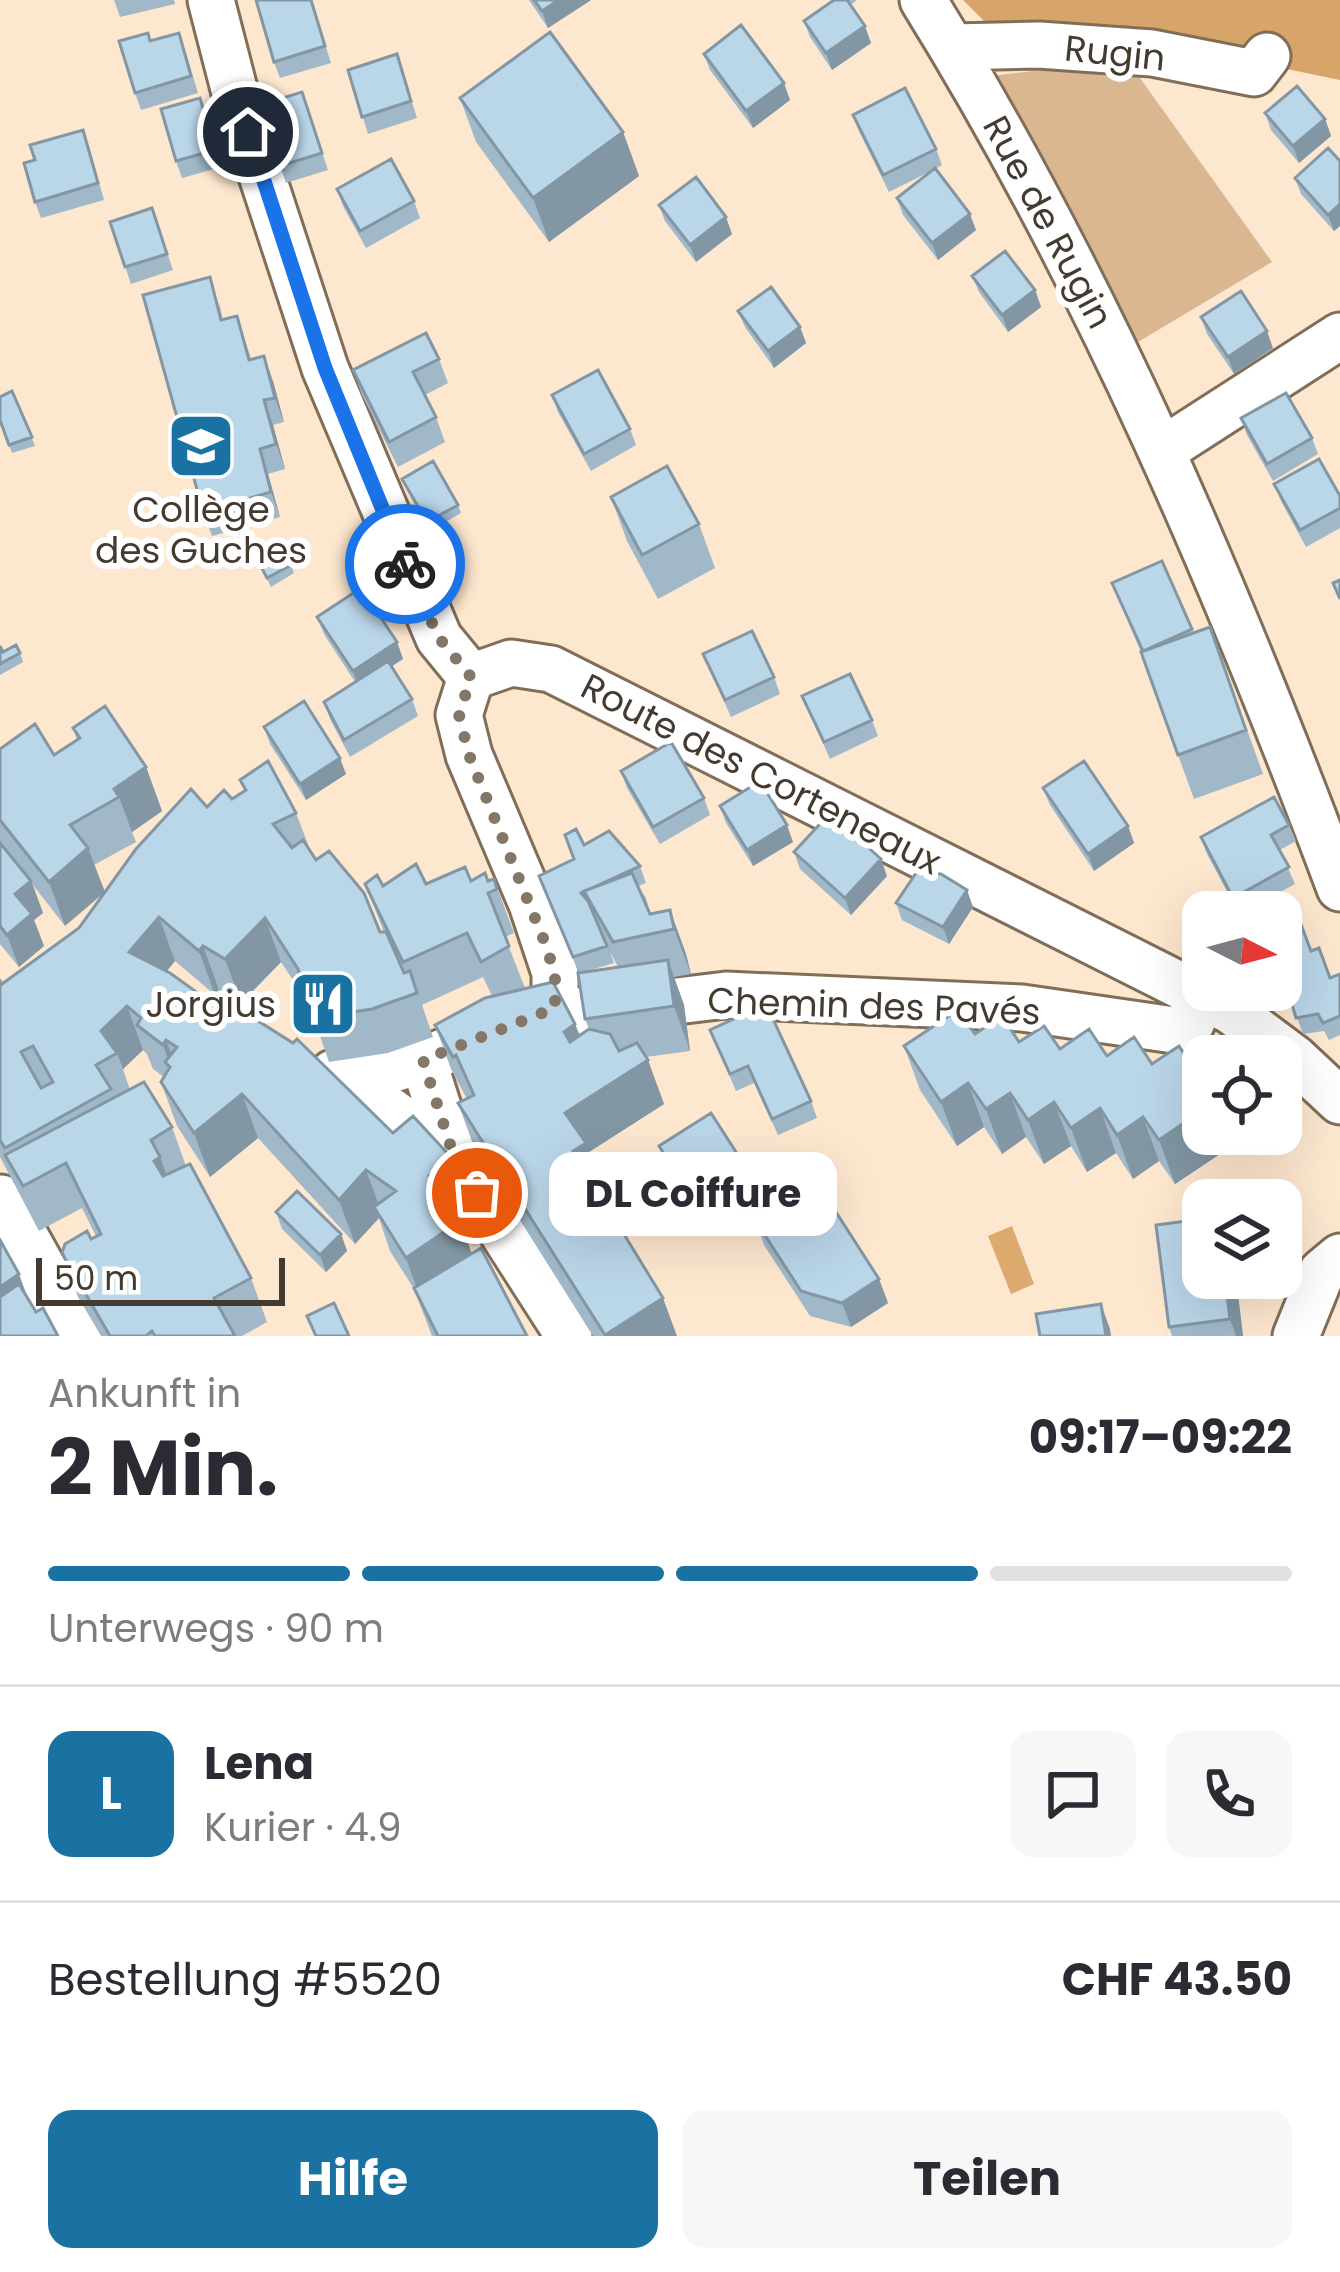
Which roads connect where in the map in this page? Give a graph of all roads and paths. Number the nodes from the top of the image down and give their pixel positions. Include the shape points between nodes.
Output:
1 (212, 0) edge
2 (923, 0) edge
3 (952, 47) junction
4 (1267, 56) dead end
5 (1340, 336) edge
6 (1163, 450) junction
7 (471, 677) junction
8 (1340, 888) edge
9 (555, 1008) junction
10 (1192, 1022) dead end
11 (292, 1053) edge
12 (423, 1060) junction
13 (351, 1082) junction
14 (1340, 1101) edge
15 (454, 1157) junction
16 (0, 1204) edge
17 (1340, 1257) edge
18 (74, 1336) edge
19 (569, 1336) edge
20 (1296, 1336) edge

1 - 7 street via 325,368 439,638
2 - 3 street, Rue de Rugin
3 - 4 street, Rugin via 1152,53 1254,74
3 - 6 street, Rue de Rugin via 1094,304
5 - 6 street
6 - 8 street, Rue de Rugin
7 - 9 street via 459,715 469,755 538,921 555,973
7 - 14 street, Route des Corteneaux via 511,663 551,669 1232,1011
9 - 10 street, Chemin des Pavés via 587,1012 726,995 1022,1008 1174,1030
9 - 12 street
11 - 13 street
12 - 13 street
12 - 15 street
13 - 15 street
15 - 19 street
16 - 18 main road
17 - 20 street via 1322,1272

